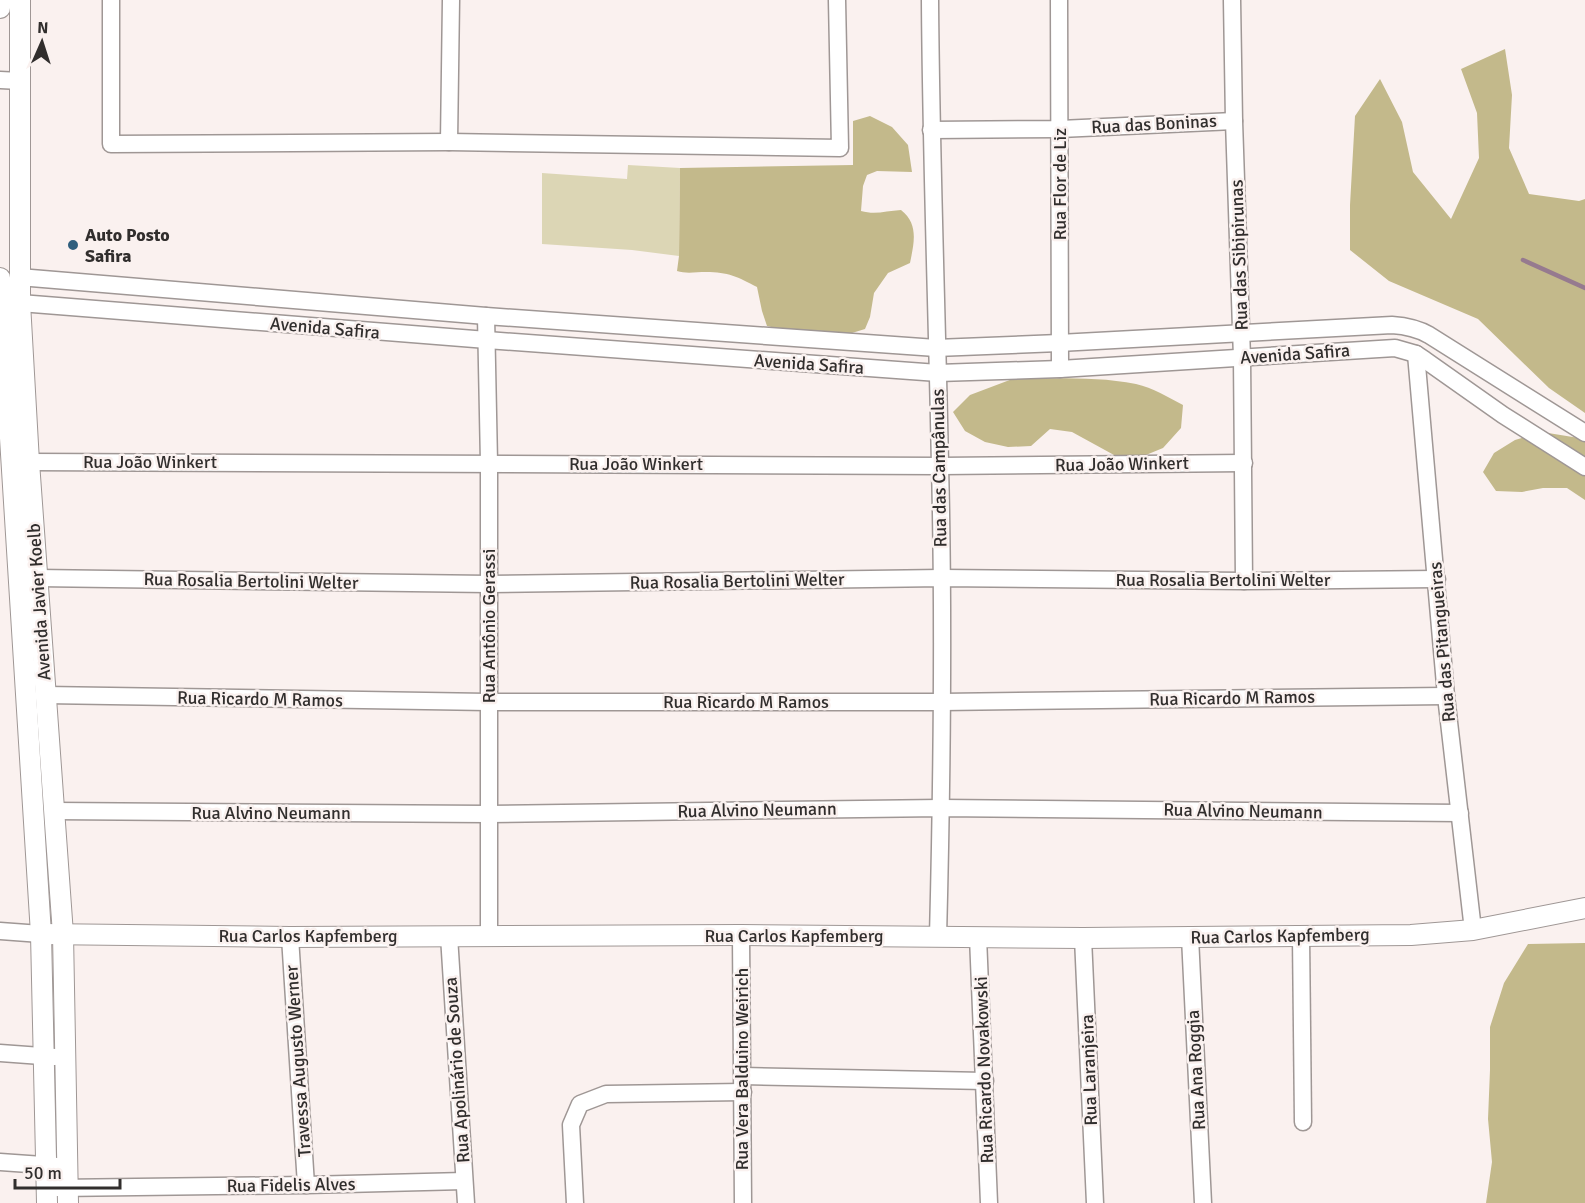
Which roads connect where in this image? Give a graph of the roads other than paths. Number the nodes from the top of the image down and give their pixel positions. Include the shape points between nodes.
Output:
1 (0, 0) edge
2 (20, 0) edge
3 (33, 0) edge
4 (111, 0) edge
5 (451, 0) edge
6 (837, 0) edge
7 (930, 0) edge
8 (1059, 0) edge
9 (1232, 0) edge
10 (0, 8) edge
11 (10, 81) edge
12 (1234, 121) junction
13 (1060, 129) junction
14 (930, 130) junction
15 (449, 142) junction
16 (6, 277) edge
17 (7, 303) edge
18 (486, 316) junction
19 (1241, 332) junction
20 (486, 340) junction
21 (1059, 343) junction
22 (936, 348) junction
23 (1416, 354) junction
24 (1242, 358) junction
25 (1060, 369) junction
26 (938, 373) junction
27 (1585, 433) edge
28 (29, 462) junction
29 (489, 463) junction
30 (1244, 463) junction
31 (940, 466) junction
32 (1585, 467) edge
33 (37, 578) junction
34 (942, 578) junction
35 (1437, 579) junction
36 (1244, 582) junction
37 (489, 584) junction
38 (45, 695) junction
39 (1446, 696) junction
40 (488, 702) junction
41 (942, 702) junction
42 (941, 808) junction
43 (53, 811) junction
44 (1460, 813) junction
45 (488, 814) junction
46 (1585, 908) edge
47 (1473, 930) junction
48 (0, 931) edge
49 (40, 934) junction
50 (63, 934) junction
51 (741, 935) junction
52 (448, 936) junction
53 (489, 936) junction
54 (1301, 936) junction
55 (290, 937) junction
56 (938, 937) junction
57 (978, 937) junction
58 (1190, 937) junction
59 (1083, 938) junction
60 (0, 1053) edge
61 (43, 1056) junction
62 (65, 1057) junction
63 (985, 1081) junction
64 (743, 1084) junction
65 (1303, 1122) dead end
66 (0, 1162) edge
67 (46, 1165) junction
68 (67, 1167) junction
69 (464, 1181) junction
70 (306, 1185) junction
71 (68, 1195) edge
72 (47, 1196) edge
73 (466, 1203) edge
74 (575, 1203) edge
75 (743, 1203) edge
76 (989, 1203) edge
77 (1095, 1203) edge
78 (1203, 1203) edge

1 - 10 street
2 - 3 street
2 - 11 street, Avenida Javier Koelb
4 - 15 street via 111,144
5 - 15 street
6 - 15 street via 840,148
7 - 14 street, Rua das Campânulas
8 - 13 street, Rua Flor de Liz
9 - 12 street, Rua das Sibipirunas
11 - 16 street, Avenida Javier Koelb
12 - 13 street, Rua das Boninas
12 - 19 street, Rua das Sibipirunas
13 - 14 street, Rua das Boninas
13 - 21 street, Rua Flor de Liz
14 - 22 street, Rua das Campânulas
16 - 17 street, Avenida Javier Koelb
16 - 18 street, Avenida Safira
17 - 20 street, Avenida Safira
17 - 28 street, Avenida Javier Koelb
17 - 49 street, Avenida Javier Koelb
18 - 20 street, Rua Antônio Gerassi
18 - 22 street, Avenida Safira
19 - 21 street, Avenida Safira
19 - 24 street, Rua das Sibipirunas
19 - 27 street, Avenida Safira via 1392,325 1418,328
20 - 26 street, Avenida Safira
20 - 29 street, Rua Antônio Gerassi
21 - 22 street, Avenida Safira
21 - 25 street, Rua Flor de Liz
22 - 26 street, Rua das Campânulas
23 - 24 street, Avenida Safira via 1395,348
23 - 32 street, Avenida Safira
23 - 35 street, Rua das Pitangueiras
24 - 25 street, Avenida Safira
24 - 30 street, Rua das Sibipirunas
25 - 26 street, Avenida Safira
26 - 31 street, Rua das Campânulas
28 - 29 street, Rua João Winkert
28 - 33 street, Avenida Javier Koelb
29 - 31 street, Rua João Winkert
29 - 37 street, Rua Antônio Gerassi
30 - 31 street, Rua João Winkert
30 - 36 street, Rua das Sibipirunas
31 - 34 street, Rua das Campânulas
33 - 37 street, Rua Rosalia Bertolini Welter
33 - 38 street, Avenida Javier Koelb
34 - 36 street, Rua Rosalia Bertolini Welter
34 - 37 street, Rua Rosalia Bertolini Welter
34 - 41 street, Rua das Campânulas
35 - 36 street, Rua Rosalia Bertolini Welter
35 - 39 street, Rua das Pitangueiras
37 - 40 street, Rua Antônio Gerassi
38 - 40 street, Rua Ricardo M Ramos
38 - 43 street, Avenida Javier Koelb
39 - 41 street, Rua Ricardo M Ramos
39 - 44 street, Rua das Pitangueiras
40 - 41 street, Rua Ricardo M Ramos
40 - 45 street, Rua Antônio Gerassi
41 - 42 street, Rua das Campânulas
42 - 44 street, Rua Alvino Neumann
42 - 45 street, Rua Alvino Neumann
42 - 56 street, Rua das Campânulas
43 - 45 street, Rua Alvino Neumann
43 - 50 street, Avenida Javier Koelb
44 - 47 street, Rua das Pitangueiras
45 - 53 street, Rua Antônio Gerassi
46 - 47 street, Rua Carlos Kapfemberg
47 - 54 street, Rua Carlos Kapfemberg
48 - 49 street, Rua Carlos Kapfemberg
49 - 50 street, Rua Carlos Kapfemberg
49 - 61 street, Avenida Javier Koelb
50 - 55 street, Rua Carlos Kapfemberg
50 - 62 street, Avenida Javier Koelb
51 - 53 street, Rua Carlos Kapfemberg
51 - 56 street, Rua Carlos Kapfemberg
51 - 64 street, Rua Vera Balduino Weirich
52 - 53 street, Rua Carlos Kapfemberg
52 - 55 street, Rua Carlos Kapfemberg
52 - 69 street, Rua Apolinário de Souza
54 - 58 street, Rua Carlos Kapfemberg
54 - 65 street
55 - 70 street, Travessa Augusto Werner
56 - 57 street, Rua Carlos Kapfemberg
57 - 59 street, Rua Carlos Kapfemberg
57 - 63 street, Rua Ricardo Novakowski
58 - 59 street, Rua Carlos Kapfemberg
58 - 78 street, Rua Ana Roggia
59 - 77 street, Rua Laranjeira
60 - 61 street
61 - 62 street
61 - 67 street, Avenida Javier Koelb
62 - 68 street, Avenida Javier Koelb
63 - 64 street
63 - 76 street, Rua Ricardo Novakowski
64 - 74 street via 606,1094 580,1104 571,1125
64 - 75 street, Rua Vera Balduino Weirich
66 - 67 street
67 - 68 street
67 - 72 street, Avenida Javier Koelb
68 - 71 street, Avenida Javier Koelb
69 - 70 street, Rua Fidelis Alves
69 - 73 street, Rua Apolinário de Souza
70 - 71 street, Rua Fidelis Alves
71 - 72 street, Rua Fidelis Alves

